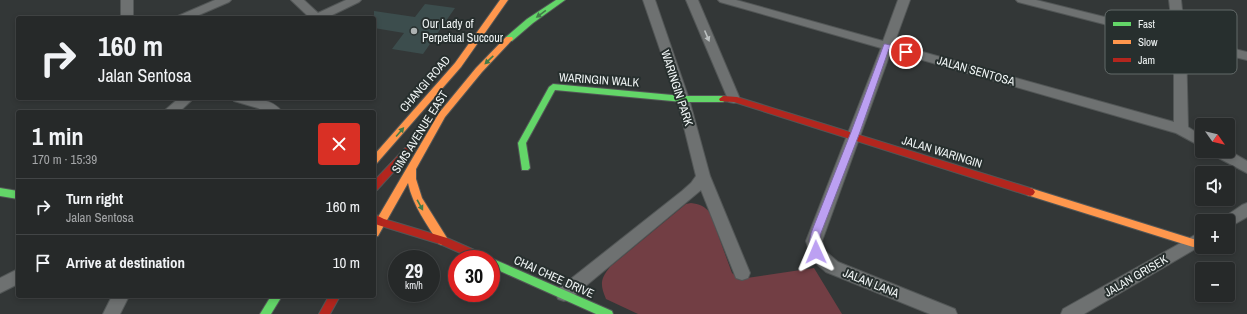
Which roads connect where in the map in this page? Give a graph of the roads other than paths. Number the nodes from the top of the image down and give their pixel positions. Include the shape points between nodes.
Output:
1 (127, 0) edge
2 (225, 0) edge
3 (297, 0) edge
4 (355, 0) edge
5 (504, 0) edge
6 (561, 0) edge
7 (648, 0) edge
8 (692, 0) edge
9 (724, 0) edge
10 (904, 0) edge
11 (1022, 0) edge
12 (1175, 0) edge
13 (1176, 10) edge
14 (127, 16) edge
15 (187, 16) edge
16 (315, 16) edge
17 (321, 16) edge
18 (1105, 21) edge
19 (886, 46) junction
20 (1237, 54) edge
21 (1247, 56) edge
22 (1179, 74) edge
23 (683, 98) junction
24 (734, 99) junction
25 (185, 100) edge
26 (246, 100) edge
27 (173, 110) edge
28 (272, 110) edge
29 (442, 115) junction
30 (1180, 129) junction
31 (854, 136) junction
32 (1195, 138) edge
33 (1230, 158) edge
34 (376, 159) edge
35 (411, 168) junction
36 (525, 168) dead end
37 (1247, 168) edge
38 (703, 176) junction
39 (376, 185) edge
40 (0, 192) edge
41 (16, 195) edge
42 (1247, 209) edge
43 (1235, 217) edge
44 (376, 220) edge
45 (1195, 239) edge
46 (443, 241) junction
47 (1195, 241) edge
48 (464, 250) edge
49 (500, 266) edge
50 (742, 273) dead end
51 (16, 277) edge
52 (0, 286) edge
53 (564, 294) junction
54 (119, 298) edge
55 (265, 298) edge
56 (276, 298) edge
57 (334, 298) edge
58 (266, 312) edge
59 (111, 314) edge
60 (324, 314) edge
61 (608, 314) edge
62 (949, 314) edge
63 (1070, 314) edge

1 - 14 street
2 - 15 street
3 - 16 street
4 - 17 street
34 -> 5 street, CHANGI ROAD via 458,65
6 -> 29 street, SIMS AVENUE EAST via 521,29 482,67
7 - 23 street, WARINGIN PARK
8 -> 24 street
9 - 19 street, JALAN SENTOSA
10 - 19 street
11 - 18 street
12 - 13 street
19 - 30 street, JALAN SENTOSA
19 - 31 street
20 - 21 street
22 - 30 street
23 - 24 street, JALAN WARINGIN
23 - 36 street, WARINGIN WALK via 553,87 522,143
23 - 38 street, WARINGIN PARK
24 - 31 street, JALAN WARINGIN
25 - 27 street
26 - 28 street
29 - 35 street, SIMS AVENUE EAST
29 - 39 street
30 - 32 street, JALAN SENTOSA
31 - 45 street, JALAN WARINGIN
31 - 62 street, JALAN LANA via 816,233 816,252 832,267
33 - 37 street
35 - 44 street, SIMS AVENUE EAST
35 -> 46 street via 411,183 415,196
38 - 50 street, WARINGIN PARK
38 - 53 street via 687,195
40 - 41 street
42 - 43 street
44 - 46 street
46 - 48 street
47 - 63 street, JALAN GRISEK
49 - 53 street, CHAI CHEE DRIVE
51 - 52 street
53 - 61 street, CHAI CHEE DRIVE
54 - 59 street
55 - 58 street
56 - 58 street
57 - 60 street

